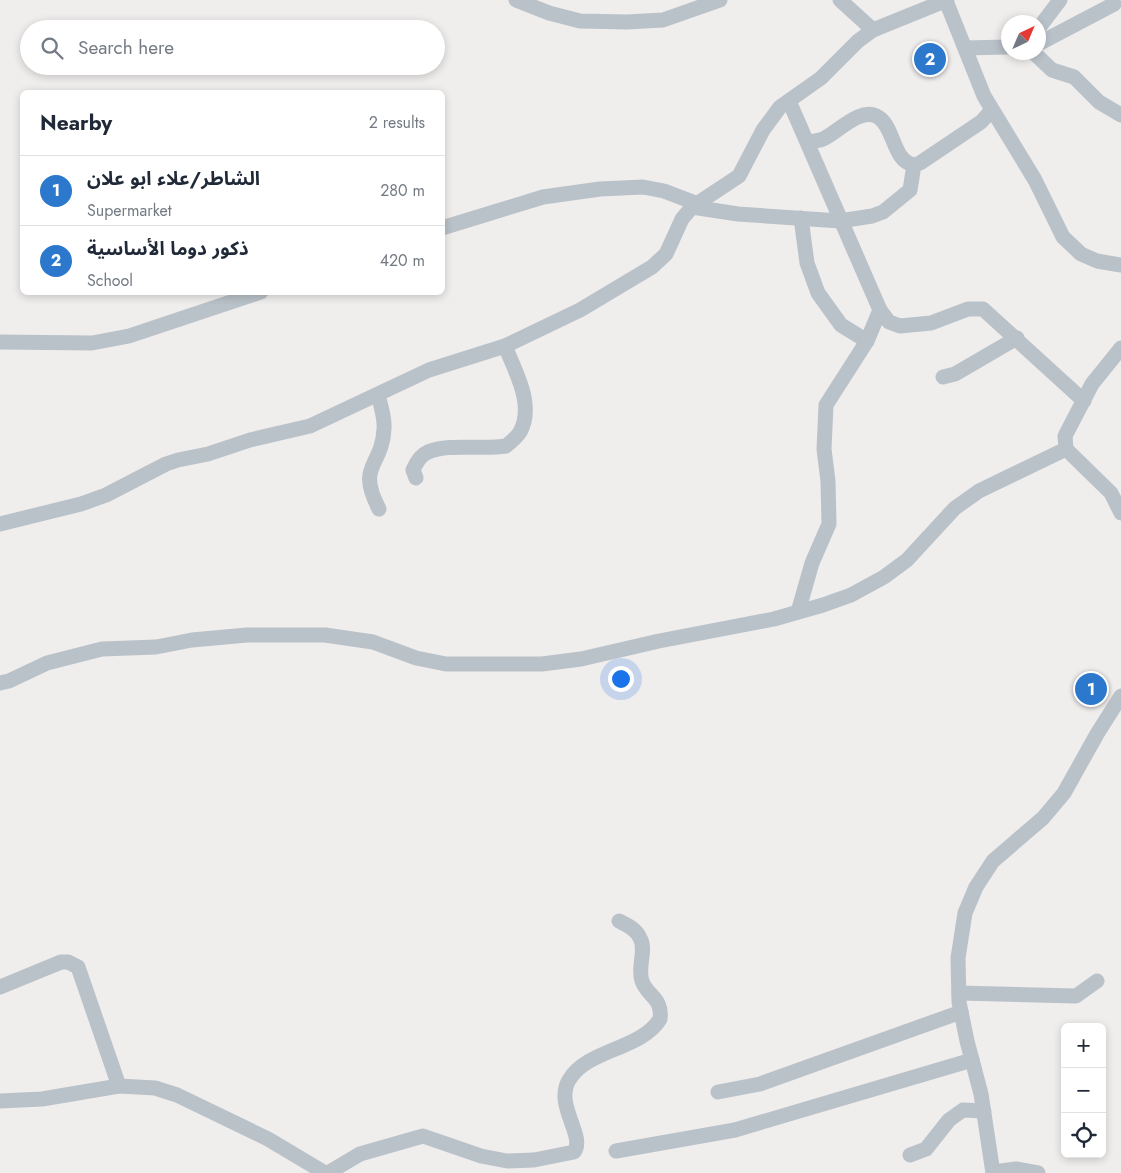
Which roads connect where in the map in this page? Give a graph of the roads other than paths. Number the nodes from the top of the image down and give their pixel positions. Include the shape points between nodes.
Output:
1 (516, 0) edge
2 (720, 0) edge
3 (840, 0) edge
4 (947, 0) edge
5 (1060, 0) edge
6 (1114, 4) dead end
7 (1046, 18) edge
8 (873, 30) junction
9 (1046, 40) edge
10 (1001, 47) edge
11 (965, 48) junction
12 (1041, 60) edge
13 (789, 101) junction
14 (992, 110) junction
15 (1121, 115) edge
16 (808, 142) junction
17 (914, 165) junction
18 (695, 205) junction
19 (801, 218) junction
20 (840, 221) junction
21 (445, 227) edge
22 (1121, 265) edge
23 (252, 295) edge
24 (880, 310) junction
25 (1017, 338) junction
26 (0, 342) edge
27 (867, 342) junction
28 (505, 346) junction
29 (1121, 348) edge
30 (943, 377) dead end
31 (378, 395) junction
32 (1084, 401) junction
33 (1066, 449) junction
34 (416, 478) dead end
35 (379, 509) dead end
36 (1121, 513) edge
37 (0, 524) edge
38 (798, 612) junction
39 (0, 683) edge
40 (1121, 696) edge
41 (619, 921) dead end
42 (1097, 982) dead end
43 (0, 987) edge
44 (958, 993) junction
45 (961, 1012) junction
46 (972, 1060) junction
47 (119, 1086) junction
48 (718, 1092) dead end
49 (0, 1101) edge
50 (984, 1111) junction
51 (616, 1151) dead end
52 (910, 1156) dead end
53 (332, 1172) edge
54 (993, 1173) edge
55 (1038, 1173) edge

1 - 2 street via 580,21 627,22 663,20
3 - 8 street
4 - 8 street
4 - 11 street
5 - 7 street
6 - 9 street
8 - 13 street via 821,78
10 - 11 street
11 - 14 street
12 - 15 street via 1052,70 1074,77 1099,102
13 - 16 street
13 - 18 street via 780,107 763,130 739,176
14 - 17 street via 982,122
14 - 22 street via 1035,180 1068,243 1089,258
16 - 17 street via 823,138 861,115 872,114 883,122 903,160
16 - 20 street
17 - 20 street via 911,185 903,197 883,212
18 - 19 street via 738,214
18 - 21 street via 664,191 643,187 600,189 543,197
18 - 28 street via 682,219 666,254 652,267 580,310
19 - 20 street
19 - 27 street via 808,269 818,293 841,325
20 - 24 street
23 - 26 street via 129,336 92,342
24 - 25 street via 888,322 900,326 931,323 979,308
24 - 27 street
25 - 30 street via 955,374
25 - 32 street
27 - 38 street via 826,405 824,449 829,524 812,563
28 - 31 street via 429,370
28 - 34 street via 522,389 525,413 520,432 506,446 444,448 426,452 416,462 413,470
29 - 32 street via 1103,368
31 - 35 street via 384,430 369,471 370,491
31 - 37 street via 310,426 178,460 82,504
32 - 33 street via 1065,436
33 - 36 street via 1111,493
33 - 38 street via 979,491 955,508 908,560 884,577 851,595
38 - 39 street via 581,659 542,664 446,664 416,658 373,642 325,635 275,634 192,640 156,647 102,649 47,663 9,682
40 - 44 street via 1064,793 1043,818 996,858 976,887 962,927
41 - 53 street via 641,939 641,979 656,999 660,1019 648,1032 595,1058 568,1081 564,1100 576,1138 574,1152 565,1156 507,1161 481,1156 423,1136 360,1154
42 - 44 street via 1076,996
43 - 47 street via 61,962 78,967
44 - 45 street
45 - 46 street
45 - 48 street via 760,1084
46 - 50 street
46 - 51 street via 735,1130
47 - 49 street via 42,1099
47 - 53 street via 155,1088 177,1095
50 - 52 street via 963,1110 949,1120 926,1149
50 - 54 street
54 - 55 street via 1016,1169

